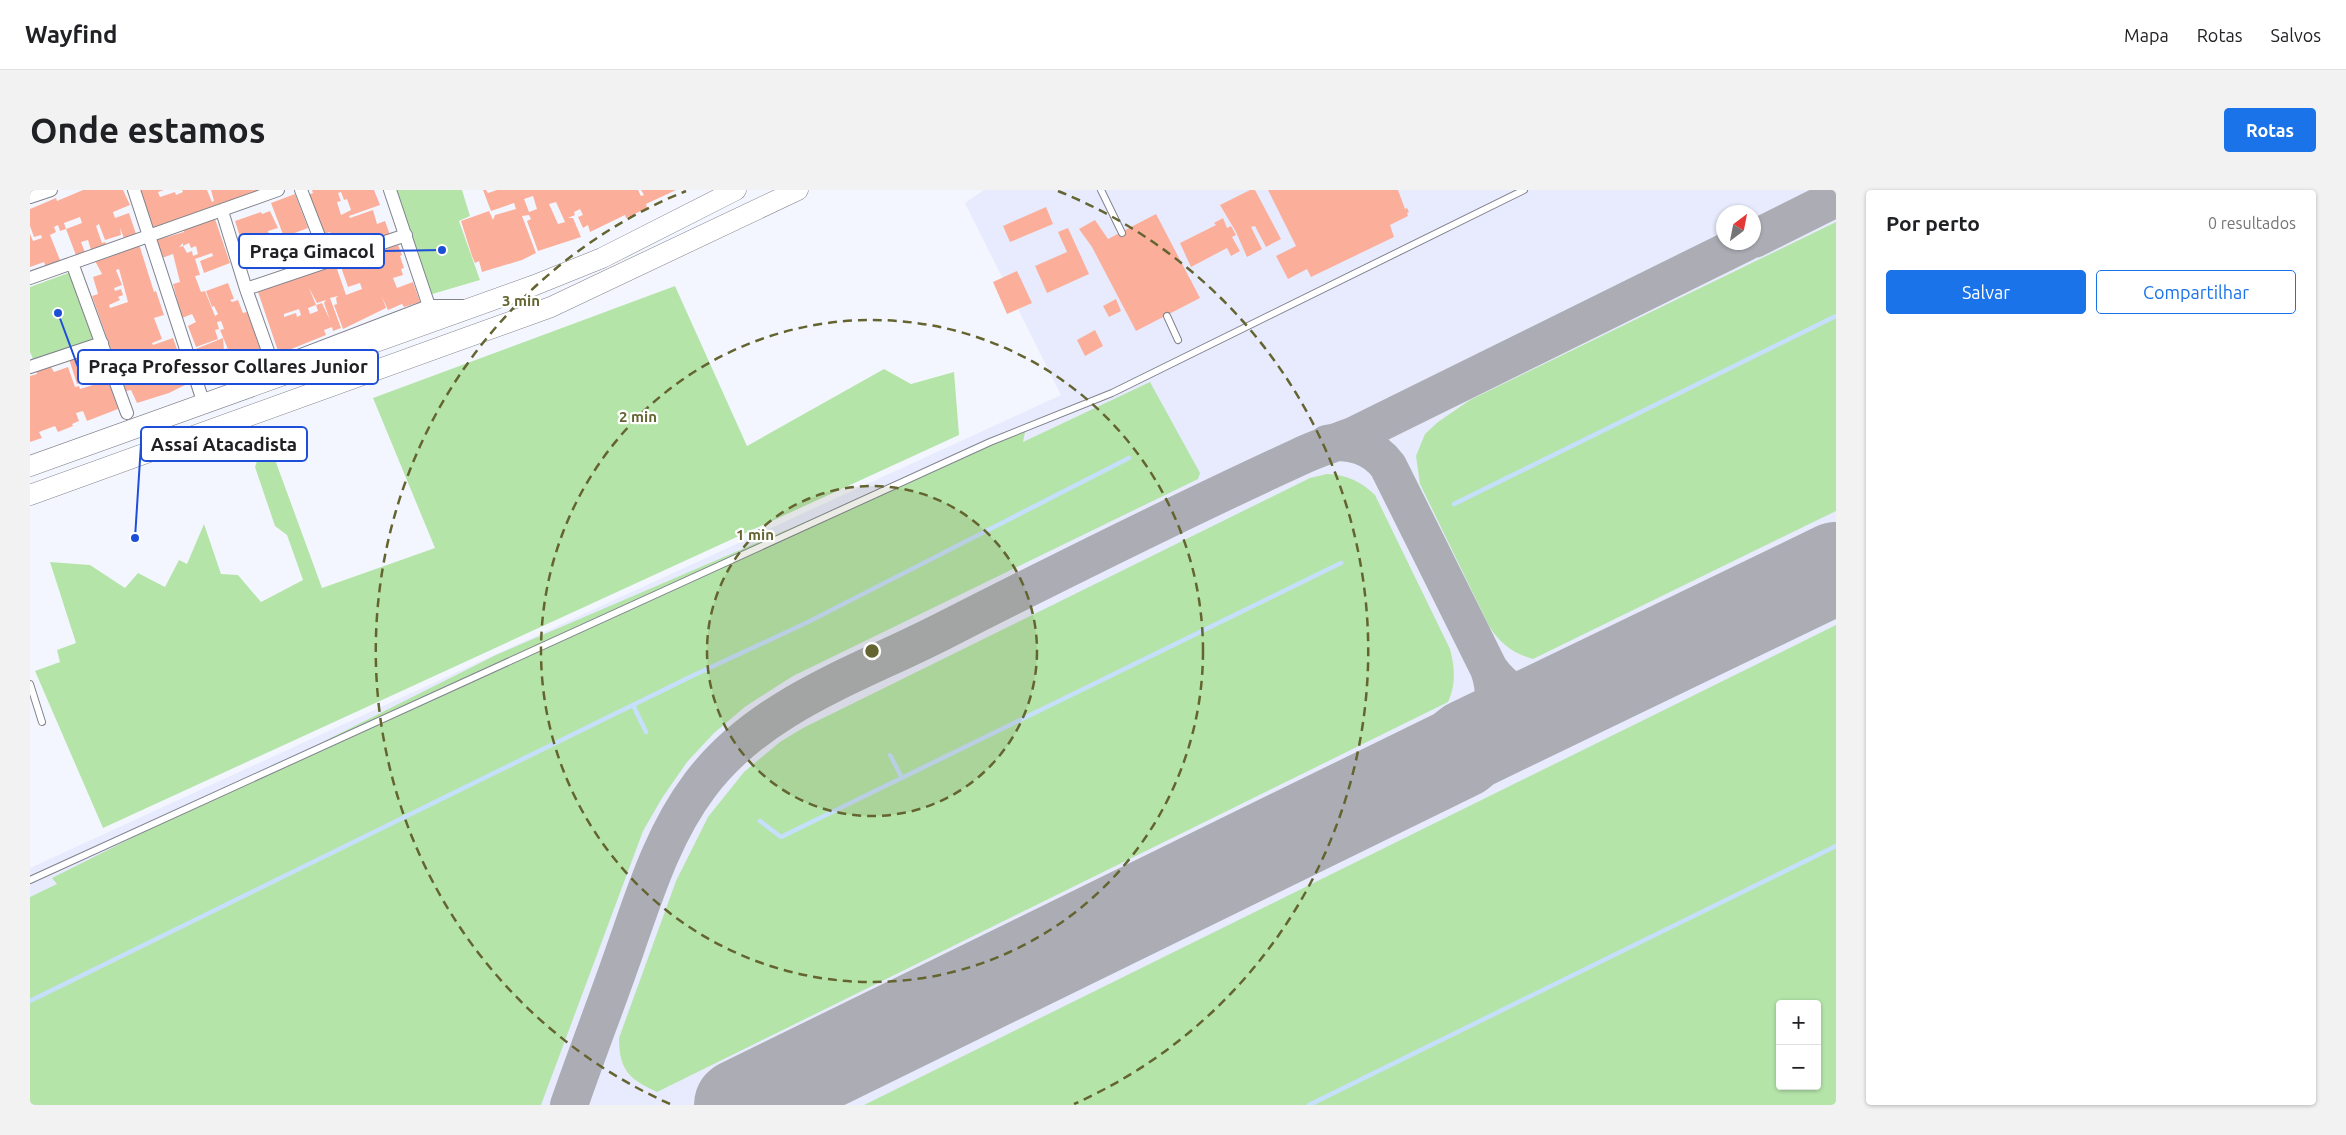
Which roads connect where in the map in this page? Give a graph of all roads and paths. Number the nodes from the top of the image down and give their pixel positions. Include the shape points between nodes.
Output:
1 (134, 190) edge
2 (278, 190) edge
3 (301, 190) edge
4 (390, 190) edge
5 (736, 190) edge
6 (1101, 190) edge
7 (1524, 190) edge
8 (46, 191) edge
9 (787, 191) edge
10 (30, 197) edge
11 (222, 211) junction
12 (1122, 233) dead end
13 (406, 235) junction
14 (148, 238) junction
15 (329, 262) junction
16 (72, 263) junction
17 (30, 278) edge
18 (246, 289) junction
19 (432, 315) junction
20 (1167, 316) dead end
21 (1178, 340) dead end
22 (102, 343) junction
23 (30, 367) edge
24 (274, 368) junction
25 (201, 395) junction
26 (127, 413) dead end
27 (155, 423) junction
28 (30, 466) edge
29 (30, 495) edge
30 (30, 684) edge
31 (42, 722) dead end
32 (30, 880) edge

1 - 14 street
2 - 11 street
3 - 15 street
4 - 13 street
5 - 19 main road via 602,258 472,308
6 - 12 lane
7 - 32 lane via 1112,393 990,442
8 - 10 street
9 - 29 main road via 551,307
11 - 14 street
11 - 18 street
13 - 15 street
13 - 19 street
14 - 16 street
14 - 25 street
15 - 18 street
16 - 17 street
16 - 22 street
18 - 24 street
19 - 24 street
19 - 27 main road
20 - 21 lane
22 - 23 street
22 - 26 street
24 - 25 street
25 - 27 street via 172,407
27 - 28 main road
30 - 31 lane

